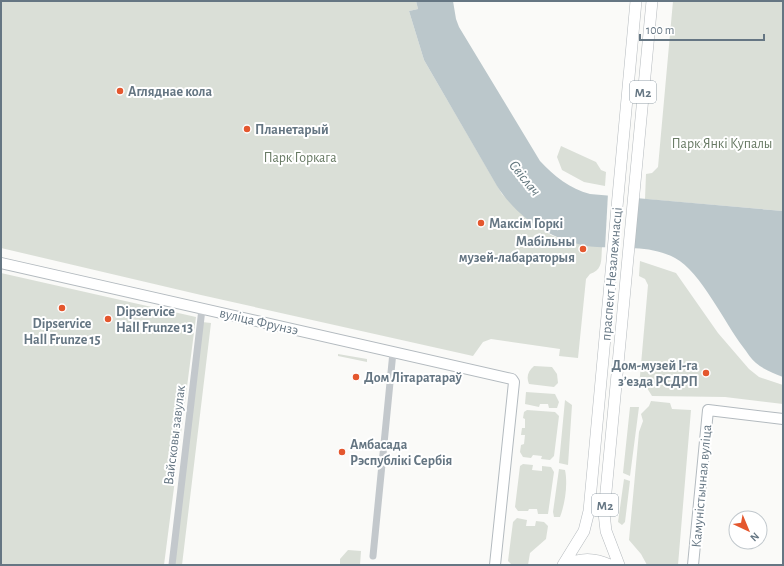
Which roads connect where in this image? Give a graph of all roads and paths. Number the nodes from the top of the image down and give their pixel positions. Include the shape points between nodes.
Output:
1 (636, 1) edge
2 (652, 1) edge
3 (1, 263) edge
4 (202, 309) junction
5 (393, 352) junction
6 (783, 419) edge
7 (372, 556) dead end
8 (172, 565) edge
9 (495, 565) edge
10 (563, 565) edge
11 (566, 565) edge
12 (610, 565) edge
13 (619, 565) edge
14 (693, 565) edge

1 - 10 main road, праспект Незалежнасці / М2 via 588,521 579,541
2 - 13 main road, праспект Незалежнасці / М2 via 604,513 606,531
3 - 4 street, вуліца Фрунзэ
4 - 5 street, вуліца Фрунзэ
4 - 8 street, Вайсковы завулак
5 - 7 street
5 - 9 street, вуліца Фрунзэ via 507,377 514,382
6 - 14 street, Камуністычная вуліца via 708,410
11 - 12 main road via 577,560 591,559

